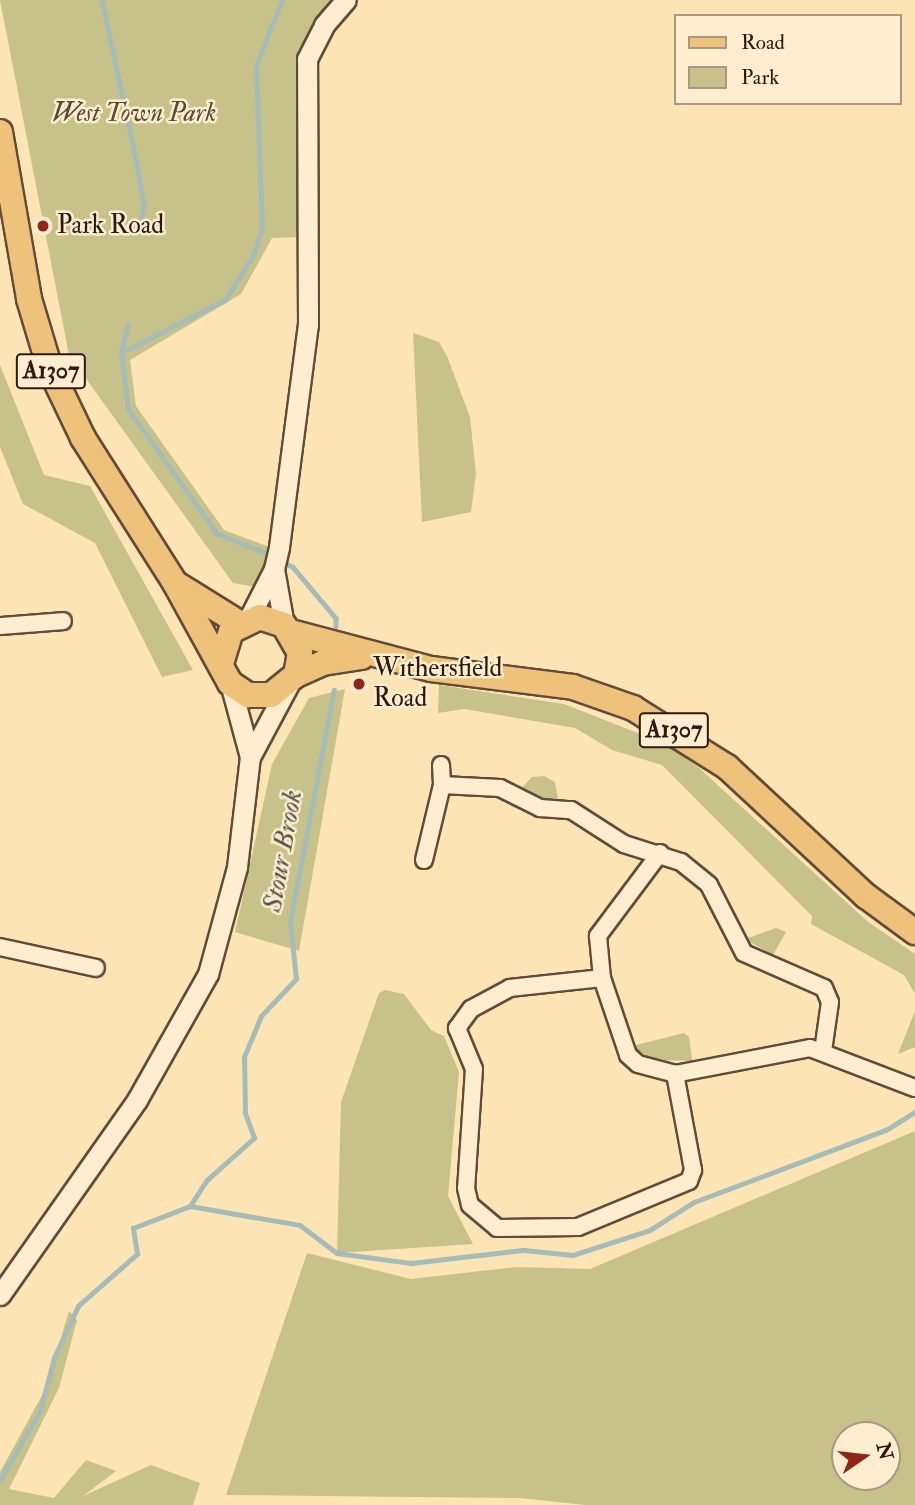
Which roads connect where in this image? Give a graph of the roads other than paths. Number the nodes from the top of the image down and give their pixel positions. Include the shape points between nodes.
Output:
1 (346, 0) edge
2 (0, 132) edge
3 (276, 560) junction
4 (175, 583) junction
5 (63, 621) dead end
6 (244, 622) junction
7 (0, 626) edge
8 (288, 629) junction
9 (370, 655) junction
10 (226, 673) junction
11 (292, 679) junction
12 (250, 757) junction
13 (441, 765) dead end
14 (442, 785) junction
15 (660, 853) junction
16 (424, 860) dead end
17 (915, 932) edge
18 (0, 947) edge
19 (96, 968) dead end
20 (602, 978) junction
21 (823, 1051) junction
22 (675, 1074) junction
23 (915, 1088) edge
24 (0, 1295) edge

1 - 3 street via 324,25 307,59 303,84 308,325
2 - 4 main road, A1307 via 20,261 50,369 83,438
3 - 6 street
3 - 8 street
4 - 6 main road, A1307
4 - 10 main road, A1307
5 - 7 street
6 - 8 main road, A1307
6 - 10 main road via 224,640
8 - 9 main road
8 - 11 main road via 300,653
9 - 11 main road via 323,663
9 - 17 main road, A1307 via 431,669 573,687 663,723 727,768 866,896
10 - 11 main road via 259,697
10 - 12 street
11 - 12 street
12 - 24 street via 237,867 208,974 137,1100
13 - 14 street
14 - 15 street via 500,788 540,808 571,810 624,844
14 - 16 street
15 - 20 street via 598,936
15 - 21 street via 709,885 744,953 824,988 830,1002
18 - 19 street
20 - 22 street via 628,1055 655,1071
20 - 22 street via 510,988 471,1009 457,1028 474,1069 466,1188 470,1205 497,1228 578,1227 689,1181 693,1170
21 - 22 street via 791,1051
21 - 23 street

